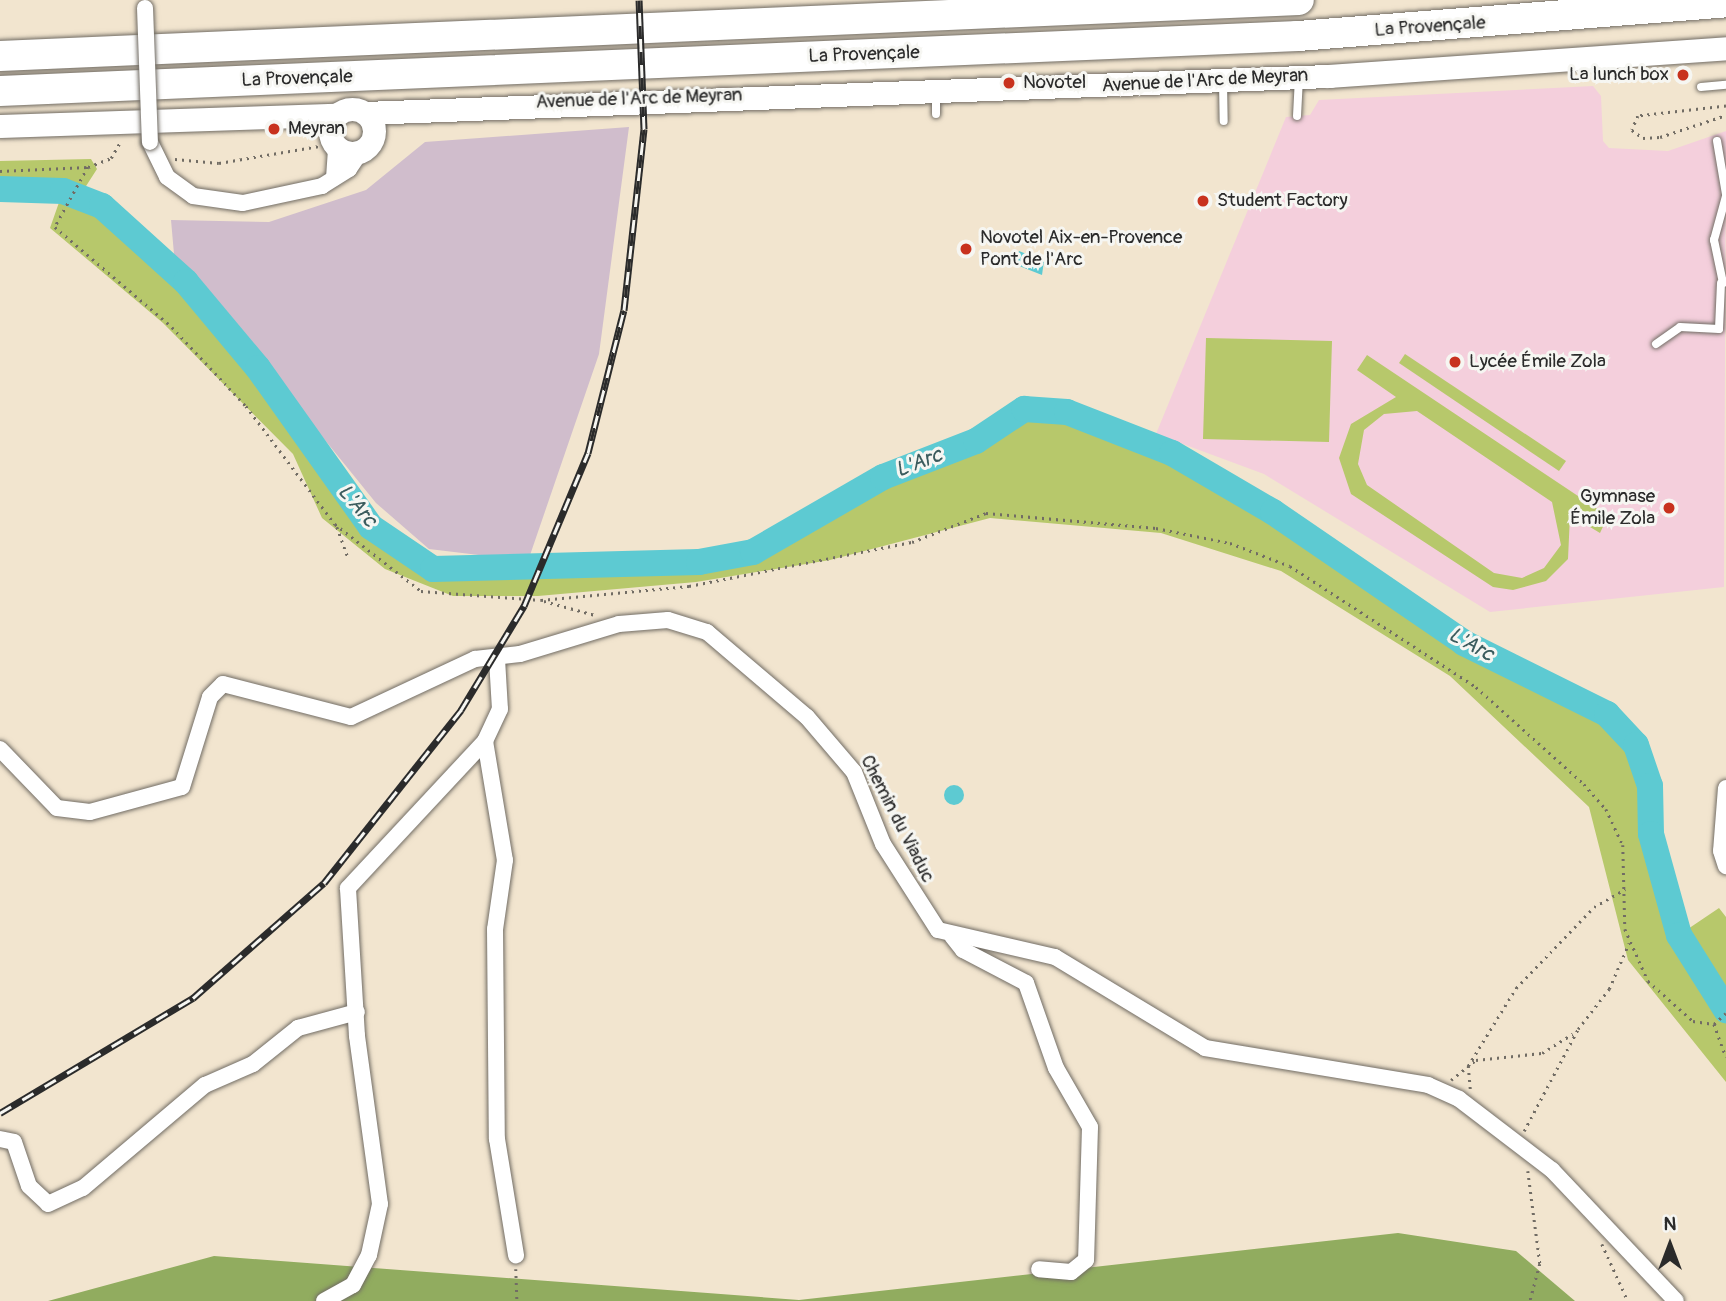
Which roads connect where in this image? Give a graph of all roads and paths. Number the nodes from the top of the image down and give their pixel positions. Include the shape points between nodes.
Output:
1 (1299, 0) edge
2 (1726, 2) edge
3 (144, 4) edge
4 (1726, 48) edge
5 (0, 56) edge
6 (1300, 77) junction
7 (1223, 81) junction
8 (1726, 85) edge
9 (1701, 87) dead end
10 (0, 91) edge
11 (1726, 106) edge
12 (432, 109) junction
13 (365, 113) junction
14 (1297, 116) dead end
15 (1726, 116) edge
16 (1224, 121) dead end
17 (0, 126) edge
18 (124, 130) dead end
19 (334, 135) junction
20 (1717, 141) dead end
21 (368, 143) junction
22 (151, 146) junction
23 (88, 167) junction
24 (0, 171) edge
25 (334, 178) junction
26 (1726, 195) edge
27 (1723, 282) edge
28 (1656, 344) dead end
29 (335, 524) junction
30 (348, 557) dead end
31 (541, 600) junction
32 (619, 624) junction
33 (497, 659) junction
34 (485, 741) junction
35 (0, 749) edge
36 (1726, 788) edge
37 (1726, 866) edge
38 (1626, 888) junction
39 (952, 936) junction
40 (1629, 942) junction
41 (357, 1012) junction
42 (1726, 1013) edge
43 (1713, 1024) junction
44 (1578, 1029) junction
45 (1726, 1057) edge
46 (1468, 1066) junction
47 (1439, 1090) junction
48 (1473, 1110) junction
49 (0, 1139) edge
50 (1522, 1147) junction
51 (1599, 1220) junction
52 (516, 1255) joint
53 (1039, 1269) dead end
54 (324, 1301) edge
55 (517, 1301) edge
56 (1530, 1301) edge
57 (1628, 1301) edge
58 (1676, 1301) edge

1 - 5 highway, La Provençale
2 - 10 highway, La Provençale via 1298,36
3 - 22 street, bridge
4 - 6 main road, Avenue de l'Arc de Meyran
6 - 7 main road, Avenue de l'Arc de Meyran
6 - 14 lane
7 - 12 main road, Avenue de l'Arc de Meyran via 936,103
7 - 16 lane
8 - 9 lane
11 - 15 path via 1638,116 1632,130 1643,138 1660,137
12 - 13 main road, Avenue de l'Arc de Meyran
12 - 21 main road, Avenue de l'Arc de Meyran
13 - 19 main road, Avenue de l'Arc de Meyran via 350,109
13 - 21 main road
17 - 19 main road via 305,113
18 - 23 path via 111,158
19 - 21 main road
19 - 22 path via 219,163 194,163
19 - 25 street
20 - 26 lane
21 - 25 street
22 - 25 street via 167,177 192,196 243,203 306,192
23 - 24 path
23 - 29 path via 55,227 172,327 246,406
26 - 27 lane via 1714,240
27 - 28 lane via 1719,329 1680,327
29 - 30 path
29 - 31 path via 422,591
31 - 32 path
31 - 38 path via 690,586 912,541 986,513 1156,528 1230,543 1332,591 1476,687 1606,809 1623,845
32 - 33 street, Chemin du Viaduc
32 - 39 street, Chemin du Viaduc via 668,620 707,632 807,717 854,772 883,844 926,918
33 - 34 street via 500,709
33 - 35 street, Chemin du Viaduc via 445,670 351,717 223,684 210,697 182,787 90,811 57,808
34 - 41 street via 348,888
34 - 52 street via 505,860 495,929 497,1139
36 - 37 street via 1721,851
38 - 40 path
38 - 46 path via 1594,907 1516,988
39 - 47 street, Chemin du Viaduc via 1055,957 1205,1048
39 - 53 street via 963,950 1026,983 1056,1068 1090,1127 1086,1260 1071,1272
40 - 43 path via 1648,981 1693,1021
40 - 44 path via 1609,989
41 - 49 street via 298,1028 253,1064 205,1084 83,1188 48,1204 29,1186 14,1142
41 - 54 street via 380,1203 369,1255 353,1285
42 - 43 path
43 - 45 path
44 - 46 path via 1542,1053 1494,1054
44 - 50 path
46 - 47 path
46 - 48 path
47 - 48 street, Chemin du Viaduc
48 - 50 street, Chemin du Viaduc
50 - 51 street, Chemin du Viaduc
50 - 56 path via 1540,1264
51 - 57 path via 1603,1254
51 - 58 street, Chemin du Viaduc
52 - 55 path

